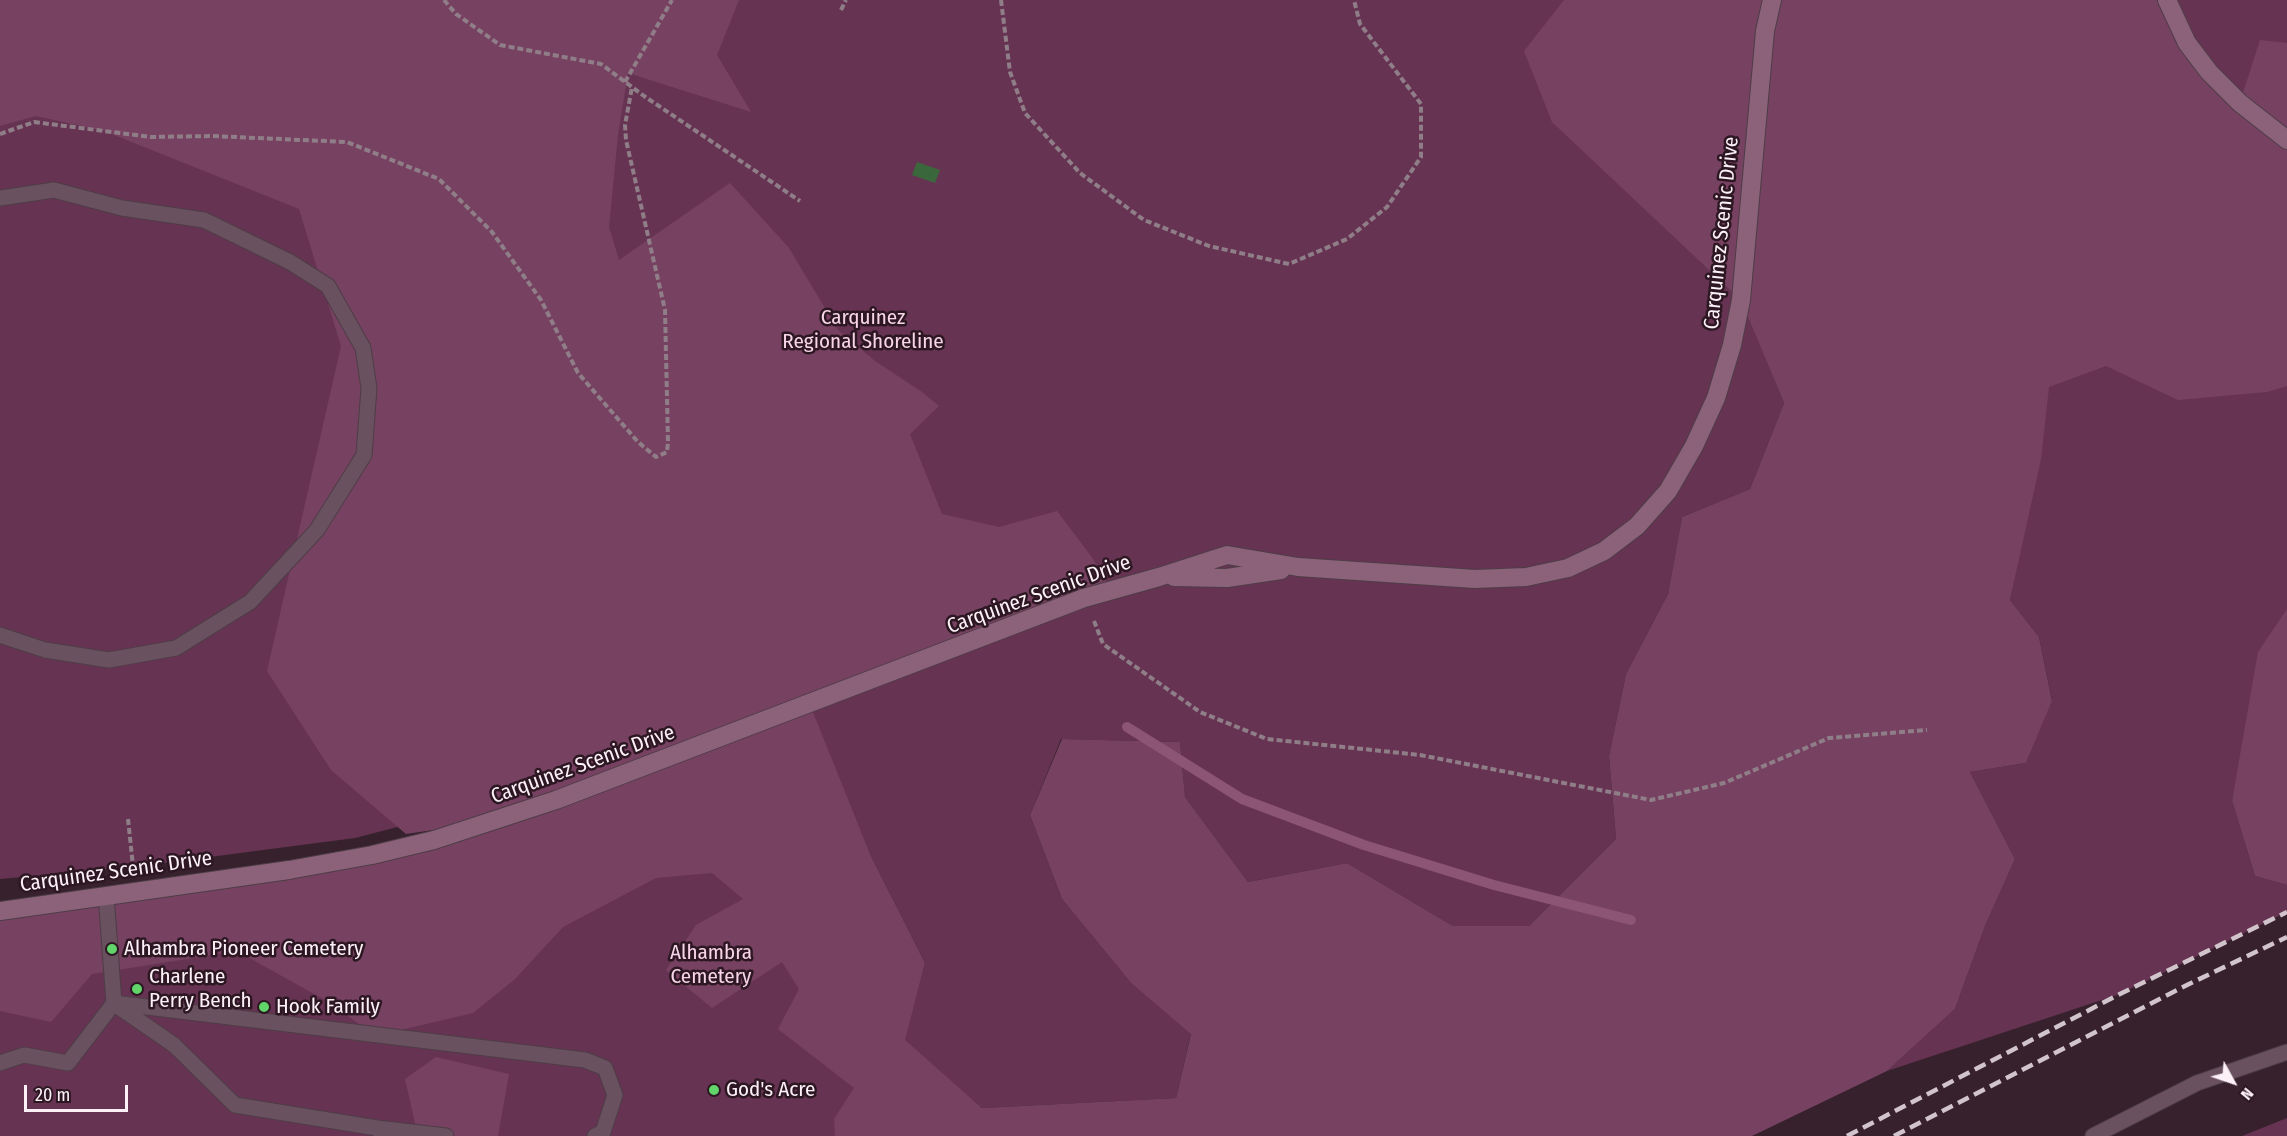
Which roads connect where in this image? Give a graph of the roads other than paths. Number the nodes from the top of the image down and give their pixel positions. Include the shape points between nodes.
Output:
1 (1772, 0) edge
2 (2167, 0) edge
3 (2287, 140) edge
4 (0, 198) edge
5 (0, 635) edge
6 (106, 895) junction
7 (0, 911) edge
8 (114, 1003) junction
9 (2287, 1052) edge
10 (0, 1063) edge
11 (380, 1132) edge
12 (602, 1134) edge
13 (446, 1136) edge
14 (2093, 1136) edge

1 - 6 street, Carquinez Scenic Drive via 1741,300 1716,398 1668,491 1637,526 1604,550 1568,568 1526,577 1465,579 1298,567 1227,578 1159,577 1084,598 556,800 444,837 289,870
2 - 3 street via 2187,43 2209,72
4 - 5 lane via 54,190 122,208 204,220 290,262 328,286 363,348 369,388 364,455 317,530 250,602 176,648 109,660 45,650
6 - 7 street, Carquinez Scenic Drive
6 - 8 lane
8 - 10 lane via 68,1064 24,1055
8 - 11 lane via 174,1045 235,1105
8 - 12 lane via 585,1060 606,1068 615,1095
9 - 14 lane via 2197,1083
11 - 13 lane

